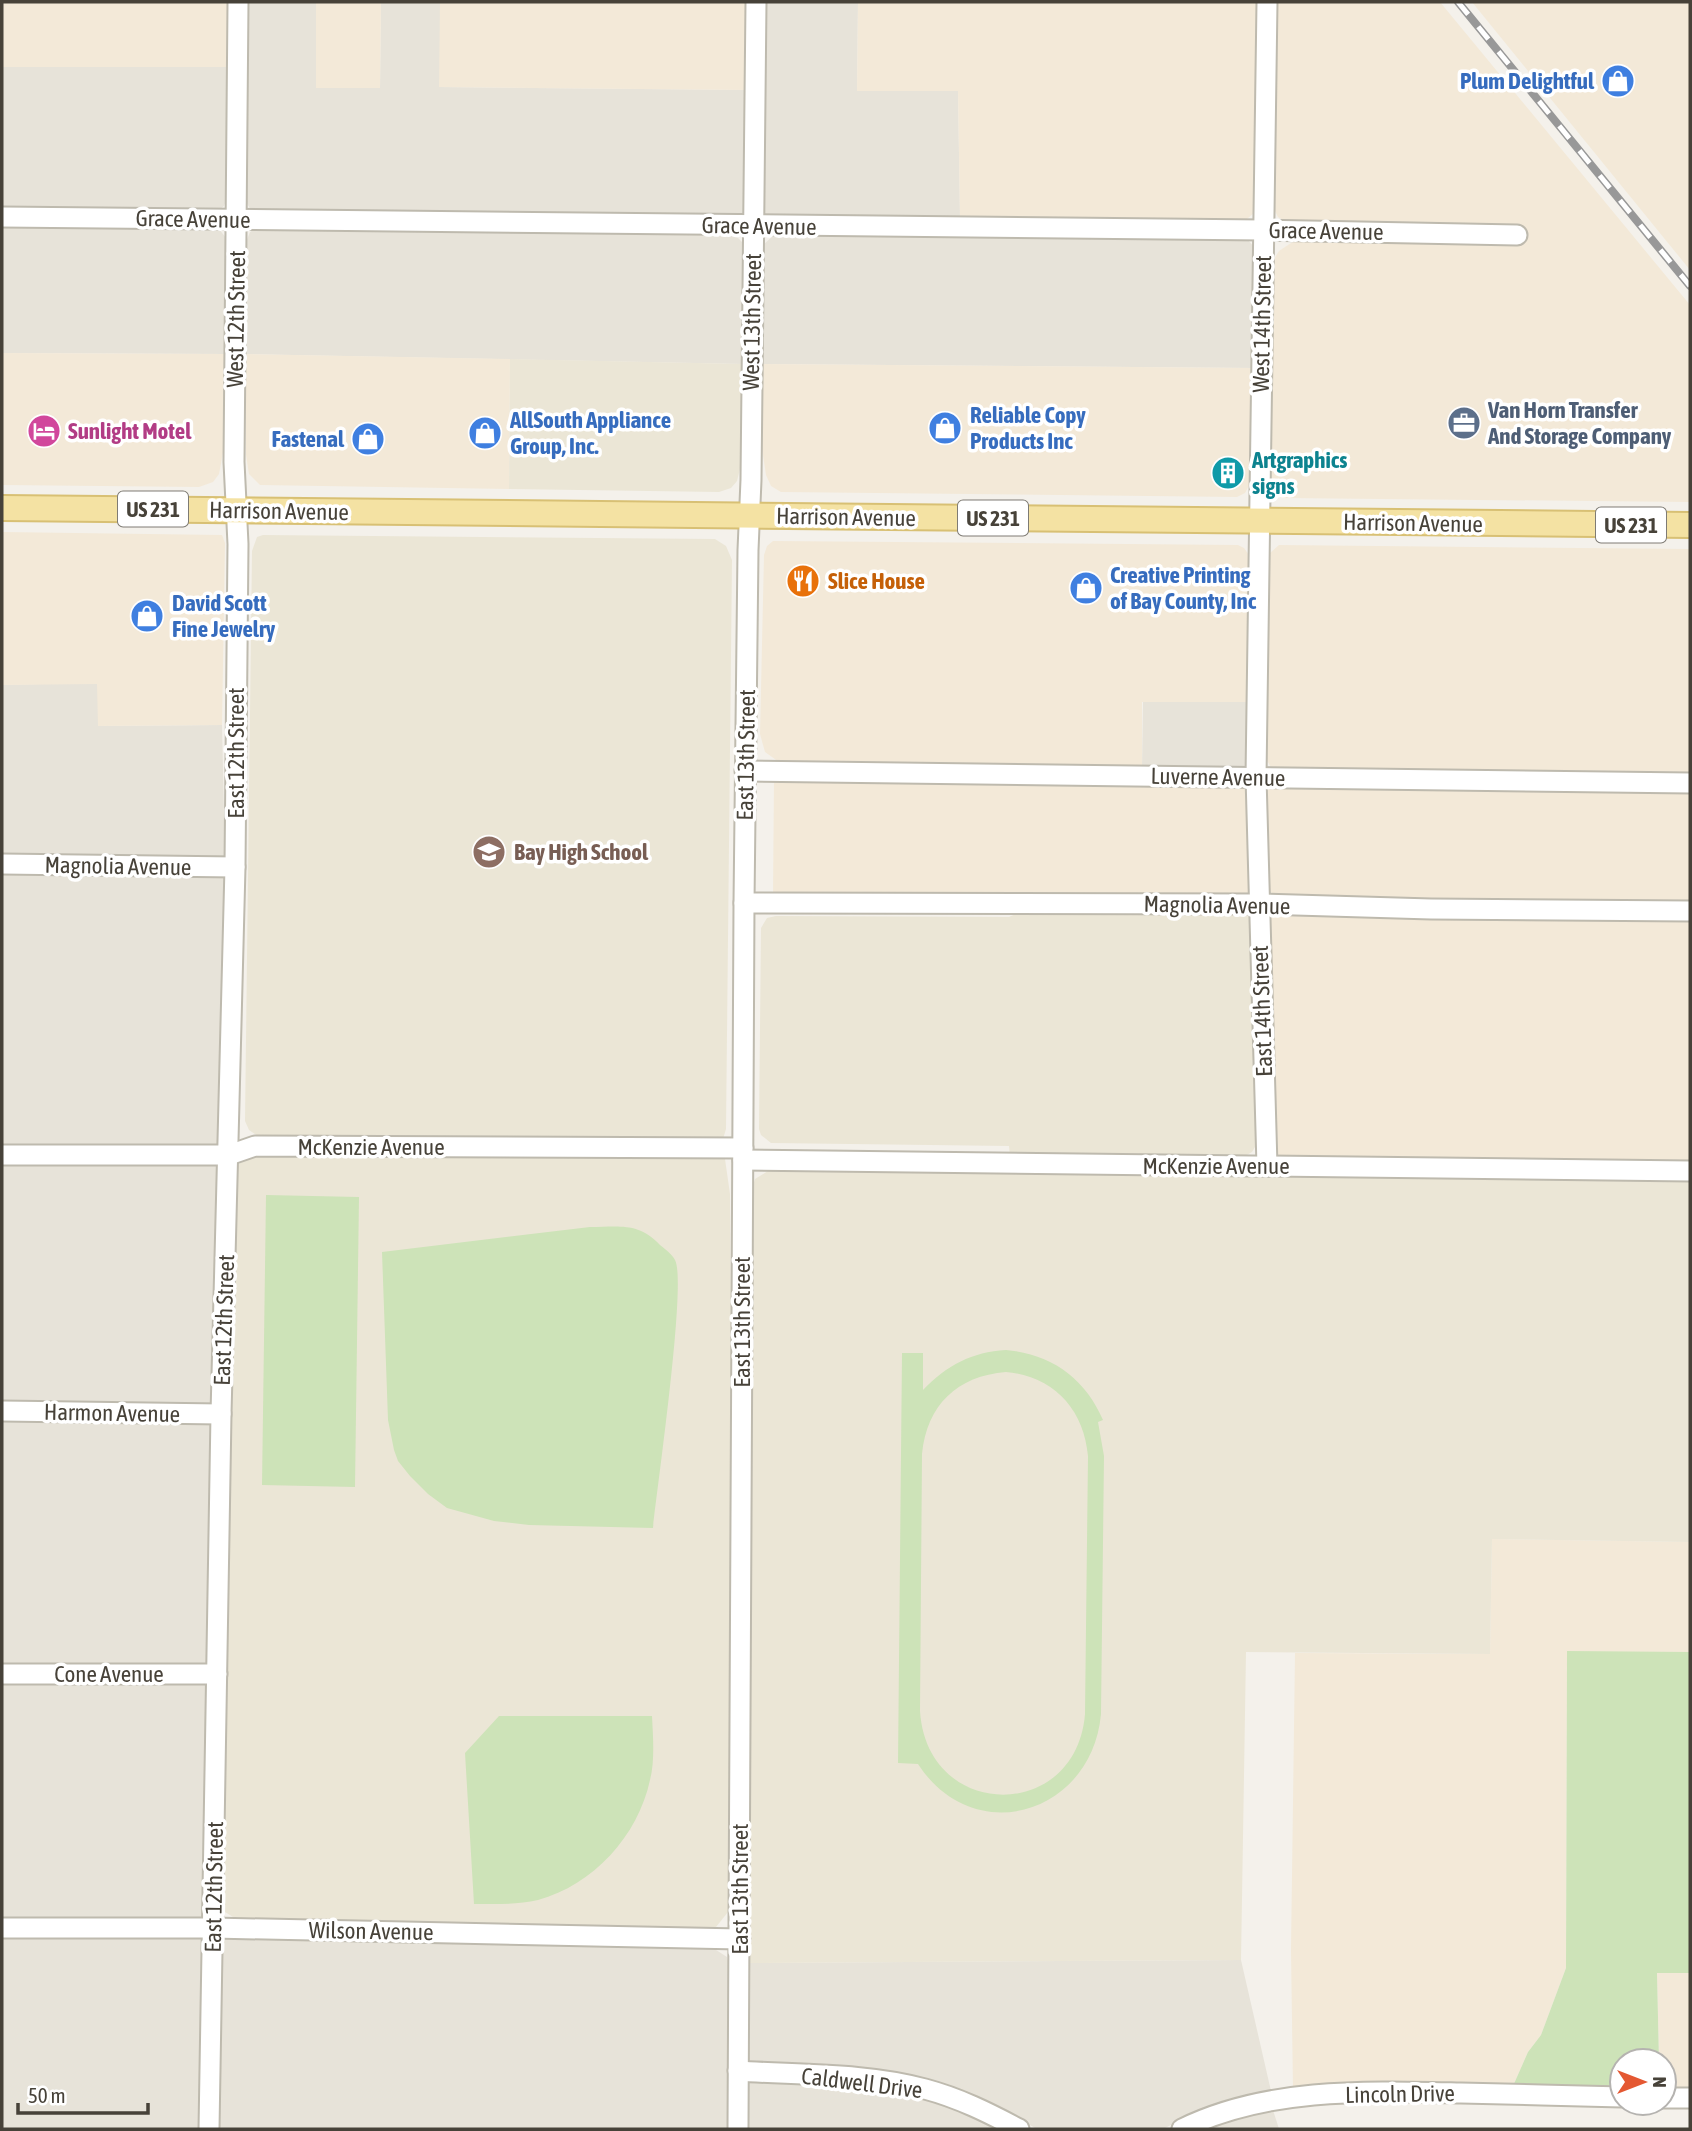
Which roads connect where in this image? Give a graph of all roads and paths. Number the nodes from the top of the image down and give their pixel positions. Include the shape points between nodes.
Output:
1 (238, 2) edge
2 (756, 2) edge
3 (1267, 2) edge
4 (2, 216) edge
5 (237, 219) junction
6 (754, 226) junction
7 (1264, 230) junction
8 (1517, 235) dead end
9 (2, 508) edge
10 (236, 510) junction
11 (750, 516) junction
12 (1259, 521) junction
13 (1690, 525) edge
14 (746, 771) junction
15 (1256, 777) junction
16 (1690, 783) edge
17 (2, 864) edge
18 (235, 867) junction
19 (744, 903) junction
20 (1259, 904) junction
21 (1690, 911) edge
22 (743, 1154) junction
23 (2, 1155) edge
24 (229, 1155) junction
25 (1267, 1166) junction
26 (1690, 1171) edge
27 (2, 1411) edge
28 (221, 1415) junction
29 (2, 1674) edge
30 (217, 1674) junction
31 (2, 1928) edge
32 (213, 1928) junction
33 (740, 1939) junction
34 (738, 2071) junction
35 (1608, 2097) edge
36 (209, 2129) edge
37 (738, 2129) edge
38 (1019, 2129) edge
39 (1182, 2129) edge

1 - 5 street, West 12th Street
2 - 6 street, West 13th Street
3 - 7 street, West 14th Street
4 - 5 street, Grace Avenue
5 - 6 street, Grace Avenue
5 - 10 street, West 12th Street
6 - 7 street, Grace Avenue
6 - 11 street, West 13th Street
7 - 8 street, Grace Avenue
7 - 12 street, West 14th Street
9 - 10 main road, Harrison Avenue / US 231
10 - 11 main road, Harrison Avenue / US 231
10 - 18 street, East 12th Street
11 - 12 main road, Harrison Avenue / US 231
11 - 14 street, East 13th Street
12 - 13 main road, Harrison Avenue / US 231
12 - 15 street, East 14th Street
14 - 15 street, Luverne Avenue
14 - 19 street, East 13th Street
15 - 16 street, Luverne Avenue
15 - 20 street, East 14th Street
17 - 18 street, Magnolia Avenue
18 - 24 street, East 12th Street
19 - 20 street, Magnolia Avenue
19 - 22 street, East 13th Street
20 - 21 street, Magnolia Avenue
20 - 25 street, East 14th Street
22 - 24 street, McKenzie Avenue via 255,1146
22 - 25 street, McKenzie Avenue via 1029,1165
22 - 33 street, East 13th Street
23 - 24 street, McKenzie Avenue
24 - 28 street, East 12th Street
25 - 26 street, McKenzie Avenue
27 - 28 street, Harmon Avenue
28 - 30 street, East 12th Street
29 - 30 street, Cone Avenue
30 - 32 street, East 12th Street
31 - 32 street, Wilson Avenue
32 - 33 street, Wilson Avenue
32 - 36 street, East 12th Street
33 - 34 street, East 13th Street
34 - 37 street, East 13th Street
34 - 38 street, Caldwell Drive via 869,2079 925,2088 980,2108
35 - 39 street, Lincoln Drive via 1407,2092 1307,2096 1266,2102

